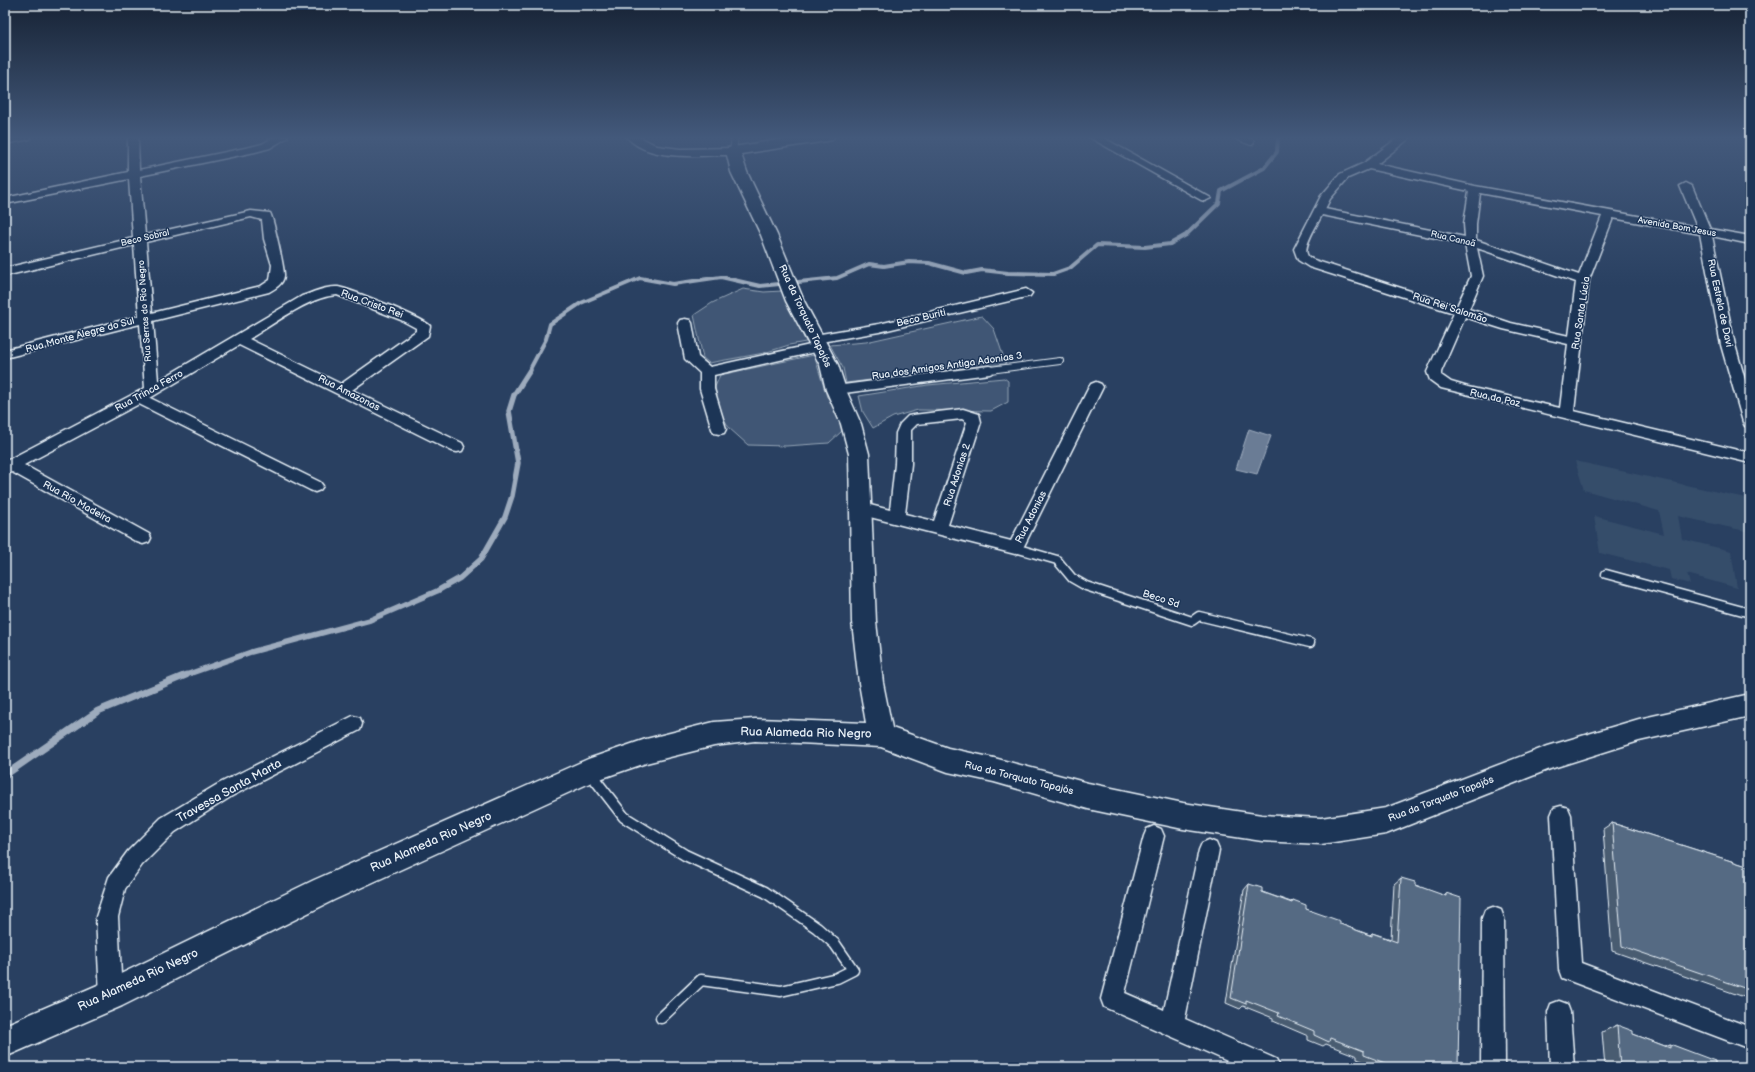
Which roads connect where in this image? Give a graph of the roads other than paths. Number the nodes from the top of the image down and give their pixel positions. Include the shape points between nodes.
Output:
1 (72, 187) edge
2 (135, 187) edge
3 (746, 187) edge
4 (1184, 187) edge
5 (1334, 187) edge
6 (1467, 187) edge
7 (1686, 187) edge
8 (1476, 189) junction
9 (1204, 198) dead end
10 (5, 201) edge
11 (1319, 211) junction
12 (1609, 214) junction
13 (1705, 232) junction
14 (269, 234) joint
15 (139, 240) junction
16 (1750, 240) edge
17 (1470, 242) junction
18 (5, 272) edge
19 (1583, 280) junction
20 (1026, 293) dead end
21 (291, 309) joint
22 (1462, 312) junction
23 (146, 318) junction
24 (685, 323) dead end
25 (240, 340) junction
26 (1576, 342) junction
27 (817, 343) junction
28 (5, 354) edge
29 (1060, 361) dead end
30 (707, 372) junction
31 (1096, 387) dead end
32 (152, 390) junction
33 (342, 390) junction
34 (836, 390) junction
35 (139, 398) junction
36 (1566, 415) junction
37 (1750, 422) edge
38 (719, 429) dead end
39 (457, 447) dead end
40 (1750, 458) edge
41 (8, 467) edge
42 (315, 486) dead end
43 (862, 509) junction
44 (897, 518) junction
45 (940, 529) junction
46 (143, 538) dead end
47 (1015, 548) junction
48 (1606, 574) dead end
49 (1750, 613) edge
50 (1310, 643) dead end
51 (1750, 705) edge
52 (353, 724) dead end
53 (881, 735) junction
54 (588, 771) junction
55 (1561, 815) dead end
56 (1154, 836) dead end
57 (1209, 850) dead end
58 (1493, 918) dead end
59 (111, 995) junction
60 (1559, 1012) dead end
61 (661, 1018) dead end
62 (1172, 1025) junction
63 (1750, 1038) edge
64 (5, 1040) edge
65 (1268, 1067) edge
66 (1493, 1067) edge
67 (1562, 1067) edge

1 - 10 street
2 - 15 street, Rua Serras do Rio Negro
3 - 27 street, Rua da Torquato Tapajós via 769,235 792,294
4 - 9 street
5 - 11 street via 1325,198
6 - 8 street, Avenida Bom Jesus
7 - 13 street, Rua Estrela de Davi
8 - 12 street, Avenida Bom Jesus
8 - 17 street, Rua da Paz via 1470,224
11 - 17 street, Rua Canaã
11 - 22 street, Rua Rei Salomão via 1300,245 1299,252 1303,259
12 - 13 street, Avenida Bom Jesus
12 - 19 street, Rua Santa Lúcia
13 - 16 street, Avenida Bom Jesus
13 - 37 street, Rua Estrela de Davi via 1728,345
14 - 15 street, Beco Sobral via 266,215 252,214
14 - 23 street, Rua Monte Alegre do Sul via 276,256 276,281 265,288
15 - 18 street, Beco Sobral
15 - 23 street, Rua Serras do Rio Negro
17 - 19 street, Rua Canaã
17 - 22 street, Rua da Paz via 1477,276
19 - 26 street, Rua Santa Lúcia
20 - 27 street, Beco Buriti
21 - 25 street, Rua Trinca Ferro
21 - 33 street, Rua Cristo Rei via 324,292 338,291 423,326 423,333
22 - 26 street, Rua Rei Salomão
22 - 36 street, Rua da Paz via 1434,372 1435,377 1454,388
23 - 28 street, Rua Monte Alegre do Sul
23 - 32 street, Rua Serras do Rio Negro
24 - 30 street via 692,359
25 - 32 street, Rua Trinca Ferro
25 - 33 street, Rua Amazonas
26 - 36 street, Rua Santa Lúcia
27 - 30 street, Beco Buriti
27 - 34 street, Rua da Torquato Tapajós
29 - 34 lane, Rua dos Amigos Antiga Adonias 3
30 - 38 street via 707,389
31 - 47 street, Rua Adonias
32 - 35 street, Rua Trinca Ferro
33 - 39 street, Rua Amazonas
34 - 43 street, Rua da Torquato Tapajós via 851,424 859,454
35 - 41 street, Rua Trinca Ferro
35 - 42 street
36 - 40 street, Rua da Paz
41 - 46 street, Rua Rio Madeira
43 - 44 street, Rua Adonias
43 - 53 street, Rua da Torquato Tapajós via 864,622 871,683
44 - 45 street, Rua Adonias
44 - 45 street, Rua Adonias 2 via 903,464 903,433 909,423 919,419 963,414 974,418 974,422
45 - 47 street, Rua Adonias
47 - 50 lane, Beco Sd via 1057,560 1072,578 1086,586 1192,621 1199,616
48 - 49 lane
51 - 53 street, Rua da Torquato Tapajós via 1639,730 1548,758 1386,821 1321,831 1262,828 1132,805 948,760
52 - 59 street, Travessa Santa Marta via 225,790 168,825 135,858 116,884 107,916
53 - 54 street, Rua Alameda Rio Negro via 755,730 714,734 646,751
54 - 59 street, Rua Alameda Rio Negro via 324,890
54 - 61 lane via 624,817 686,855 765,892 817,928 835,944 852,970 837,978 781,991 701,980
55 - 63 street via 1570,970
56 - 62 street via 1112,999
57 - 62 street
58 - 66 street
59 - 64 street, Rua Alameda Rio Negro
60 - 67 street
62 - 65 street

